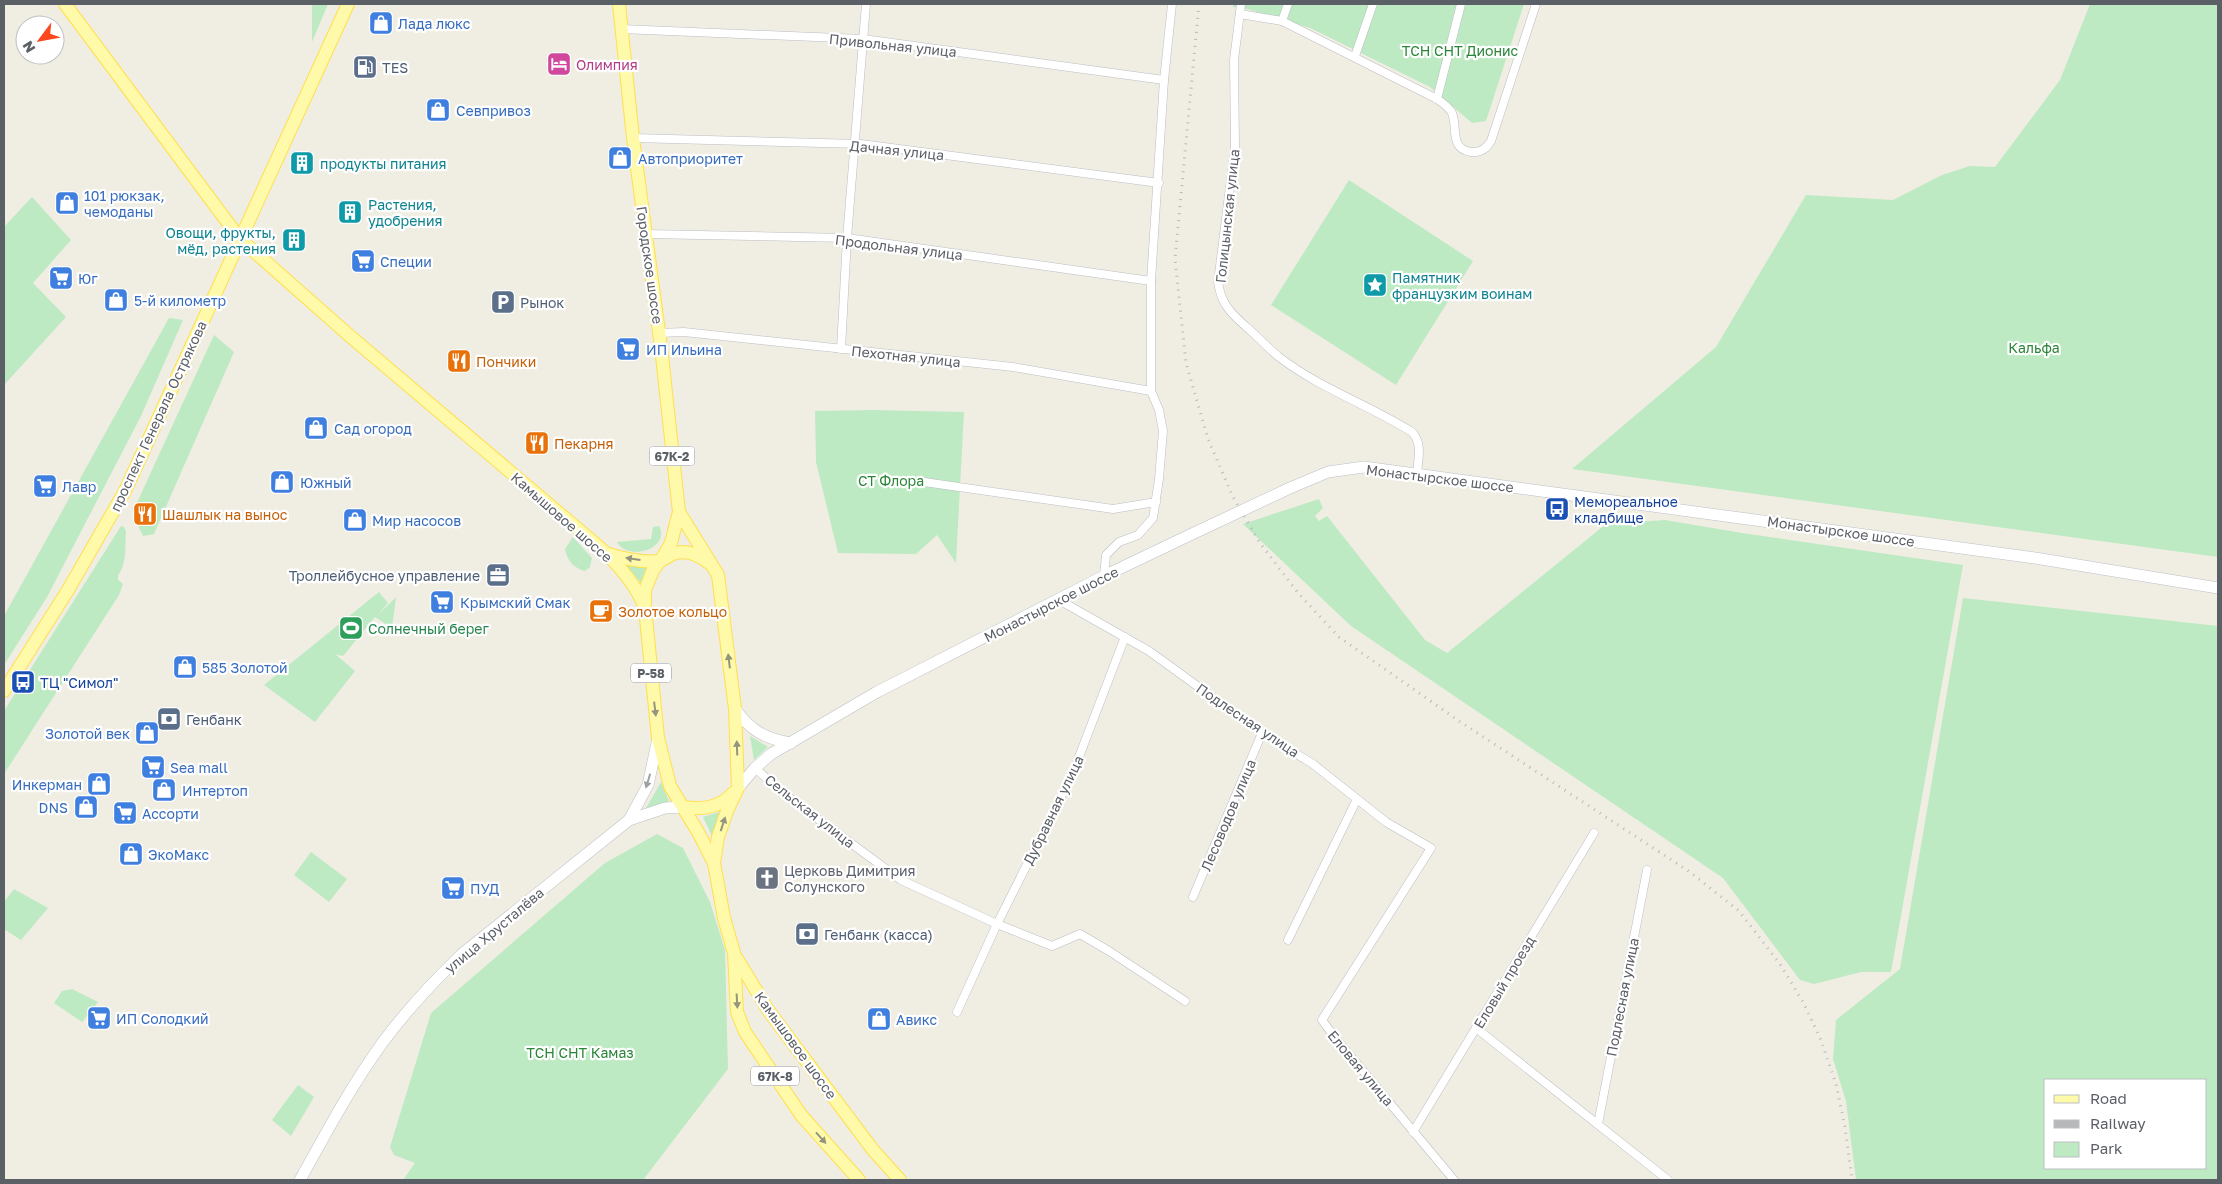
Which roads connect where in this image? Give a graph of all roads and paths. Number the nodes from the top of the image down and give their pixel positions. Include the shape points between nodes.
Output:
1 (66, 4) edge
2 (348, 4) edge
3 (619, 4) edge
4 (866, 4) edge
5 (1172, 4) edge
6 (1241, 4) edge
7 (1288, 4) edge
8 (1373, 4) edge
9 (1460, 4) edge
10 (1536, 4) edge
11 (1240, 14) junction
12 (1282, 21) junction
13 (621, 29) junction
14 (863, 40) junction
15 (1354, 56) junction
16 (1164, 80) junction
17 (1437, 100) junction
18 (633, 138) junction
19 (854, 144) junction
20 (1159, 183) junction
21 (646, 234) junction
22 (847, 238) junction
23 (240, 239) junction
24 (1150, 281) junction
25 (659, 333) junction
26 (841, 349) junction
27 (1151, 391) junction
28 (1417, 474) junction
29 (924, 482) dead end
30 (1156, 502) junction
31 (679, 512) junction
32 (605, 552) junction
33 (661, 560) junction
34 (714, 567) junction
35 (1104, 576) junction
36 (2218, 588) edge
37 (1059, 600) junction
38 (645, 608) junction
39 (1125, 637) junction
40 (4, 691) edge
41 (735, 709) junction
42 (1262, 733) junction
43 (658, 738) junction
44 (791, 742) junction
45 (755, 768) junction
46 (738, 788) junction
47 (1357, 799) junction
48 (683, 806) junction
49 (630, 820) junction
50 (1594, 833) dead end
51 (1431, 848) joint
52 (714, 863) junction
53 (1647, 870) dead end
54 (1193, 897) dead end
55 (997, 924) junction
56 (1288, 940) dead end
57 (734, 953) junction
58 (1184, 1002) dead end
59 (957, 1012) dead end
60 (1476, 1028) junction
61 (1598, 1124) junction
62 (1414, 1132) junction
63 (300, 1180) edge
64 (859, 1180) edge
65 (900, 1180) edge
66 (1454, 1180) edge
67 (1668, 1180) edge

1 - 23 main road, Камышовое шоссе
2 - 23 main road, проспект Генерала Острякова
3 - 13 main road, Городское шоссе / 67К-2
4 - 14 street
5 - 16 street
6 - 11 street, Голицынская улица
7 - 12 street
8 - 15 street
9 - 17 street
10 - 17 street via 1488,146 1476,152 1459,146 1455,140 1452,114
11 - 12 street
11 - 28 street, Голицынская улица via 1234,60 1235,147 1218,282 1220,295 1233,316 1279,357 1412,432 1419,447
12 - 15 street
13 - 14 street, Привольная улица
13 - 18 main road, Городское шоссе / 67К-2
14 - 16 street, Привольная улица
14 - 19 street
15 - 17 street
16 - 20 street
18 - 19 street, Дачная улица
18 - 21 main road, Городское шоссе / 67К-2
19 - 20 street, Дачная улица
19 - 22 street
20 - 24 street
21 - 22 street, Продольная улица
21 - 25 main road, Городское шоссе / 67К-2
22 - 24 street, Продольная улица
22 - 26 street
23 - 32 main road, Камышовое шоссе
23 - 40 main road, проспект Генерала Острякова via 125,490 68,590
24 - 27 street
25 - 26 street, Пехотная улица via 684,332
25 - 31 main road, Городское шоссе / 67К-2
26 - 27 street, Пехотная улица via 1013,368
27 - 30 street via 1163,431
28 - 35 main road, Монастырское шоссе, bridge via 1364,467 1328,472
28 - 36 main road, Монастырское шоссе via 2035,558
29 - 30 street via 1113,509
30 - 35 street via 1153,518 1138,535 1119,542 1106,555
31 - 33 main road, Городское шоссе / Р-58 via 671,543
31 - 34 main road
33 -> 32 main road via 618,557
32 - 38 main road, Камышовое шоссе via 641,596
33 - 34 main road via 684,552 695,554
33 - 38 main road, Городское шоссе / Р-58 via 645,590
41 -> 34 main road via 718,575
35 - 37 main road, Монастырское шоссе
37 - 39 street, Подлесная улица
37 - 44 main road, Монастырское шоссе via 878,692
38 -> 43 main road, Камышовое шоссе / Р-58
39 - 42 street, Подлесная улица
39 - 55 street, Дубравная улица via 1072,775
41 - 44 main road via 758,734
46 -> 41 main road
42 - 47 street, Подлесная улица via 1312,764
42 - 54 street, Лесоводов улица
43 - 48 main road, Камышовое шоссе / Р-58 via 670,786
43 -> 49 main road via 648,785
44 - 45 main road, Монастырское шоссе
45 - 46 main road, Монастырское шоссе
45 - 55 street, Сельская улица via 784,794 900,880
46 - 48 main road, Монастырское шоссе via 714,806 696,809
52 -> 46 main road, 67К-8 via 724,820
47 - 51 street, Подлесная улица via 1386,822
47 - 56 street
48 - 49 main road, улица Хрусталёва via 665,808
48 - 52 main road, Камышовое шоссе / 67К-8
49 - 63 main road, улица Хрусталёва via 506,917 442,974 369,1062
50 - 60 street, Еловый проезд
51 - 62 street, Еловая улица via 1322,1020
52 - 57 main road, Камышовое шоссе / 67К-8
53 - 61 street, Подлесная улица
55 - 58 street, Сельская улица via 1052,946 1080,934
55 - 59 street, Дубравная улица
57 -> 64 main road, Камышовое шоссе / 67К-8 via 737,1012 745,1032 801,1115
57 - 65 main road, Камышовое шоссе / 67К-8 via 768,1010
60 - 61 street
60 - 62 street, Еловый проезд
61 - 67 street
62 - 66 street, Еловая улица

